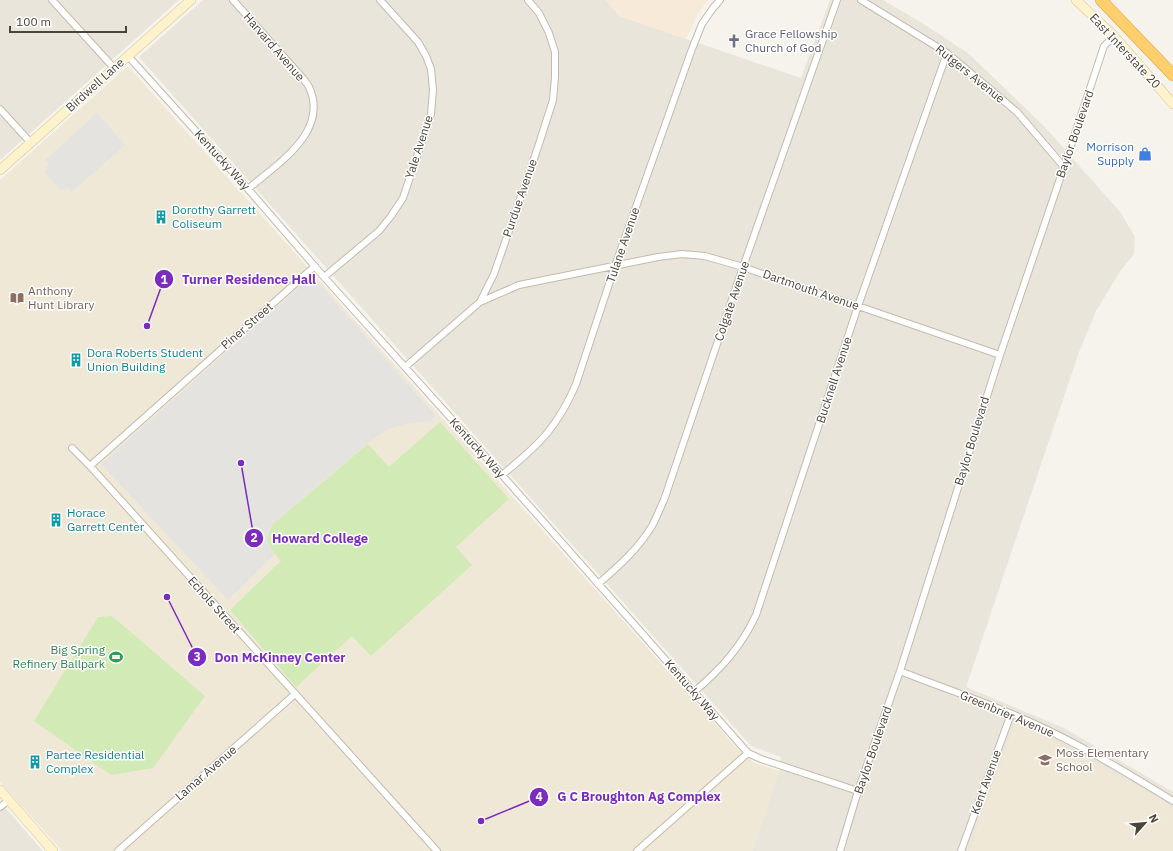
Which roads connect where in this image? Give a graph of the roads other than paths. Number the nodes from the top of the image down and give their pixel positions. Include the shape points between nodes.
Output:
1 (52, 0) edge
2 (191, 0) edge
3 (232, 0) edge
4 (380, 0) edge
5 (528, 0) edge
6 (720, 0) edge
7 (837, 0) edge
8 (861, 0) edge
9 (1076, 0) edge
10 (1101, 0) edge
11 (1114, 36) junction
12 (947, 53) junction
13 (128, 56) junction
14 (114, 68) junction
15 (1173, 75) edge
16 (1173, 104) edge
17 (0, 109) edge
18 (31, 143) junction
19 (1064, 167) junction
20 (0, 170) edge
21 (248, 189) junction
22 (315, 266) junction
23 (615, 266) junction
24 (743, 267) junction
25 (324, 277) junction
26 (480, 302) junction
27 (858, 306) junction
28 (1000, 355) junction
29 (405, 367) junction
30 (72, 448) dead end
31 (90, 466) junction
32 (502, 475) junction
33 (598, 584) junction
34 (900, 672) junction
35 (694, 692) junction
36 (295, 694) junction
37 (1011, 714) junction
38 (748, 753) junction
39 (0, 790) edge
40 (858, 791) junction
41 (8, 800) junction
42 (1173, 801) edge
43 (0, 807) edge
44 (54, 851) edge
45 (118, 851) edge
46 (437, 851) edge
47 (637, 851) edge
48 (840, 851) edge
49 (961, 851) edge

1 - 14 street
2 - 13 main road, Birdwell Lane
3 - 21 street, Harvard Avenue via 300,75 308,86 313,100 308,132 295,149
4 - 25 street, Yale Avenue via 418,42 426,56 431,69 433,90 431,114 403,198 379,231
5 - 26 street, Purdue Avenue via 539,13 549,33 554,52 553,100 494,274
6 - 23 street, Tulane Avenue via 702,24 692,48
7 - 24 street, Colgate Avenue
8 - 12 street, Rutgers Avenue
9 - 11 main road, East Interstate 20
10 - 15 highway
11 - 16 main road, East Interstate 20
11 - 19 street, Baylor Boulevard via 1104,46
12 - 19 street, Rutgers Avenue via 1017,112
12 - 27 street, Bucknell Avenue
13 - 14 main road, Birdwell Lane
13 - 21 street, Kentucky Way
14 - 18 main road, Birdwell Lane
17 - 18 street
18 - 20 main road, Birdwell Lane
19 - 28 street, Baylor Boulevard
21 - 22 street, Kentucky Way
22 - 25 street, Kentucky Way
22 - 31 street, Piner Street
23 - 24 street, Dartmouth Avenue via 682,254 705,256
23 - 26 street, Dartmouth Avenue via 519,285
23 - 32 street, Tulane Avenue via 569,400 548,432
24 - 27 street, Dartmouth Avenue
24 - 33 street, Colgate Avenue via 664,500 638,546
25 - 29 street, Kentucky Way
26 - 29 street, Purdue Avenue
27 - 28 street, Dartmouth Avenue
27 - 35 street, Bucknell Avenue via 756,615 732,656
28 - 34 street, Baylor Boulevard
29 - 32 street, Kentucky Way
30 - 31 street, Echols Street
31 - 36 street, Echols Street
32 - 33 street, Kentucky Way
33 - 35 street, Kentucky Way
34 - 37 street, Greenbrier Avenue
34 - 40 street, Baylor Boulevard
35 - 38 street, Kentucky Way
36 - 45 street, Lamar Avenue
36 - 46 street, Echols Street
37 - 42 street, Greenbrier Avenue via 1118,767
37 - 49 street, Kent Avenue
38 - 40 street, Kentucky Way
38 - 47 street
39 - 41 main road
40 - 48 street, Baylor Boulevard
41 - 43 street
41 - 44 main road

